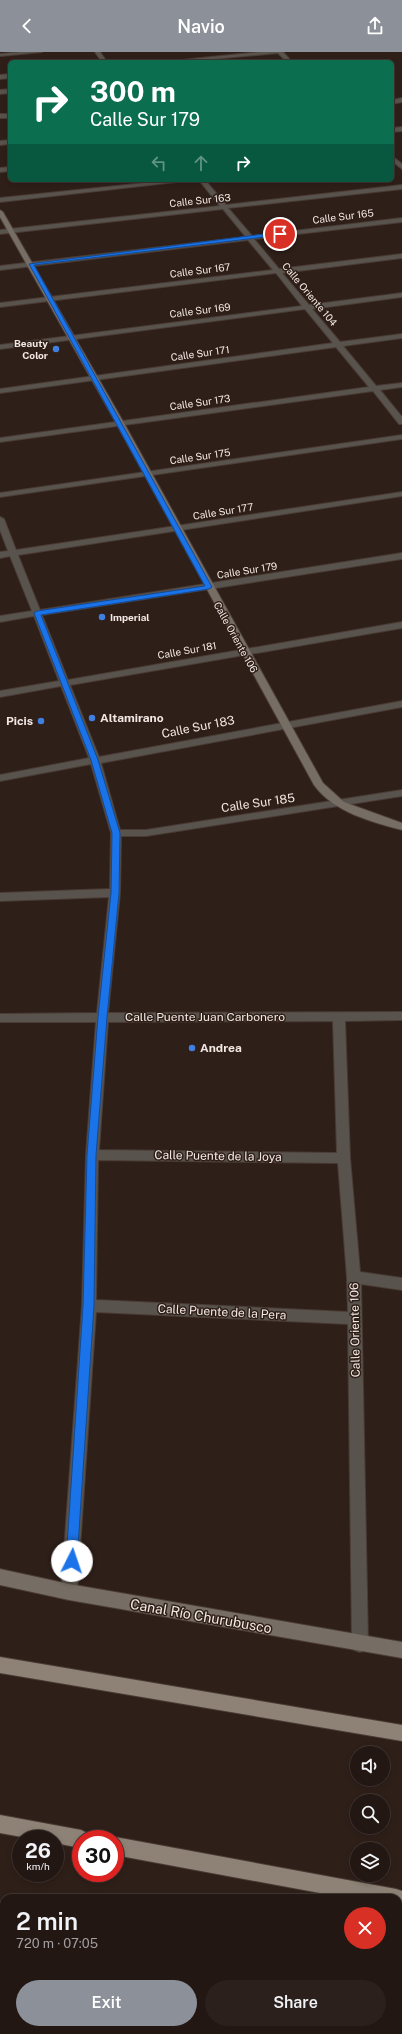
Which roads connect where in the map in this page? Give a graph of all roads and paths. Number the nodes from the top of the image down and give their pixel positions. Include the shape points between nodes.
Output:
1 (40, 52) edge
2 (97, 52) edge
3 (276, 52) edge
4 (280, 52) edge
5 (0, 56) edge
6 (103, 60) edge
7 (186, 60) edge
8 (288, 60) edge
9 (394, 160) edge
10 (402, 167) edge
11 (172, 182) edge
12 (204, 182) edge
13 (402, 187) edge
14 (0, 200) edge
15 (225, 207) junction
16 (0, 212) edge
17 (402, 220) edge
18 (11, 230) junction
19 (0, 232) edge
20 (249, 237) junction
21 (402, 256) edge
22 (31, 264) junction
23 (0, 268) edge
24 (278, 271) junction
25 (402, 295) edge
26 (49, 298) junction
27 (0, 305) edge
28 (307, 306) junction
29 (402, 336) edge
30 (71, 337) junction
31 (339, 344) junction
32 (0, 347) edge
33 (94, 377) junction
34 (402, 385) edge
35 (374, 389) junction
36 (0, 391) edge
37 (402, 422) edge
38 (120, 423) junction
39 (402, 437) edge
40 (0, 440) edge
41 (148, 474) junction
42 (402, 494) edge
43 (0, 495) edge
44 (0, 519) edge
45 (177, 529) junction
46 (12, 553) junction
47 (0, 555) edge
48 (402, 556) edge
49 (209, 587) junction
50 (37, 613) junction
51 (0, 619) edge
52 (402, 625) edge
53 (245, 651) junction
54 (65, 683) junction
55 (0, 694) edge
56 (402, 704) edge
57 (284, 724) junction
58 (95, 760) junction
59 (0, 778) edge
60 (402, 793) edge
61 (340, 804) junction
62 (402, 827) edge
63 (116, 833) junction
64 (115, 893) junction
65 (0, 897) edge
66 (402, 1016) edge
67 (102, 1017) junction
68 (339, 1017) junction
69 (0, 1018) edge
70 (92, 1155) junction
71 (344, 1158) junction
72 (354, 1277) junction
73 (402, 1284) edge
74 (88, 1306) junction
75 (355, 1318) junction
76 (0, 1577) edge
77 (69, 1592) junction
78 (360, 1644) junction
79 (402, 1650) edge
80 (0, 1665) edge
81 (402, 1733) edge
82 (0, 1824) edge
83 (72, 1838) edge
84 (124, 1848) edge
85 (375, 1894) edge

1 - 5 street
2 - 6 street
3 - 7 street
4 - 8 street
9 - 10 street
11 - 14 street
12 - 15 street, Calle Oriente 104
13 - 15 street, Calle Sur 163
15 - 18 street, Calle Sur 163
15 - 20 street, Calle Oriente 104
16 - 18 street, Calle Oriente 106
17 - 20 street, Calle Sur 165
18 - 19 street, Calle Sur 163
18 - 22 street, Calle Oriente 106
20 - 22 street, Calle Sur 165
20 - 24 street, Calle Oriente 104
21 - 24 street, Calle Sur 167
22 - 23 street, Calle Sur 165
22 - 26 street, Calle Oriente 106
24 - 26 street, Calle Sur 167
24 - 28 street, Calle Oriente 104
25 - 28 street, Calle Sur 169
26 - 27 street, Calle Sur 167
26 - 30 street, Calle Oriente 106
28 - 30 street, Calle Sur 169
28 - 31 street, Calle Oriente 104
29 - 31 street, Calle Sur 171
30 - 32 street, Calle Sur 169
30 - 33 street, Calle Oriente 106
31 - 33 street, Calle Sur 171
31 - 35 street, Calle Oriente 104
33 - 36 street, Calle Sur 171
33 - 38 street, Calle Oriente 106
34 - 35 street, Calle Sur 173
35 - 37 street, Calle Oriente 104
35 - 38 street, Calle Sur 173
38 - 40 street, Calle Sur 173
38 - 41 street, Calle Oriente 106
39 - 41 street, Calle Sur 175
41 - 43 street, Calle Sur 175
41 - 45 street, Calle Oriente 106
42 - 45 street, Calle Sur 177
44 - 46 street
45 - 46 street, Calle Sur 177
45 - 49 street, Calle Oriente 106
46 - 47 street, Calle Sur 177
46 - 50 street
48 - 49 street, Calle Sur 179
49 - 50 street, Calle Sur 179
49 - 53 street, Calle Oriente 106
50 - 51 street, Calle Sur 179
50 - 54 street
52 - 53 street, Calle Sur 181
53 - 54 street, Calle Sur 181
53 - 57 street, Calle Oriente 106
54 - 55 street, Calle Sur 181
54 - 58 street
56 - 57 street, Calle Sur 183
57 - 58 street, Calle Sur 183
57 - 61 street, Calle Oriente 106 via 319,785
58 - 59 street, Calle Sur 183
58 - 63 street
60 - 61 street, Calle Sur 185
61 - 62 street, Calle Oriente 106
61 - 63 street, Calle Sur 185 via 146,833
63 - 64 street
64 - 65 street
64 - 67 street
66 - 68 street, Calle Puente Juan Carbonero
67 - 68 street, Calle Puente Juan Carbonero
67 - 69 street, Calle Puente Juan Carbonero
67 - 70 street
68 - 71 street, Calle Oriente 106
70 - 71 street, Calle Puente de la Joya
70 - 74 street
71 - 72 street, Calle Oriente 106
72 - 73 street
72 - 75 street, Calle Oriente 106
74 - 75 street, Calle Puente de la Pera
74 - 77 street
75 - 78 street, Calle Oriente 106
76 - 77 street, Canal Río Churubusco
77 - 78 street, Canal Río Churubusco
78 - 79 street, Canal Río Churubusco
80 - 81 main road
82 - 83 main road
84 - 85 main road

